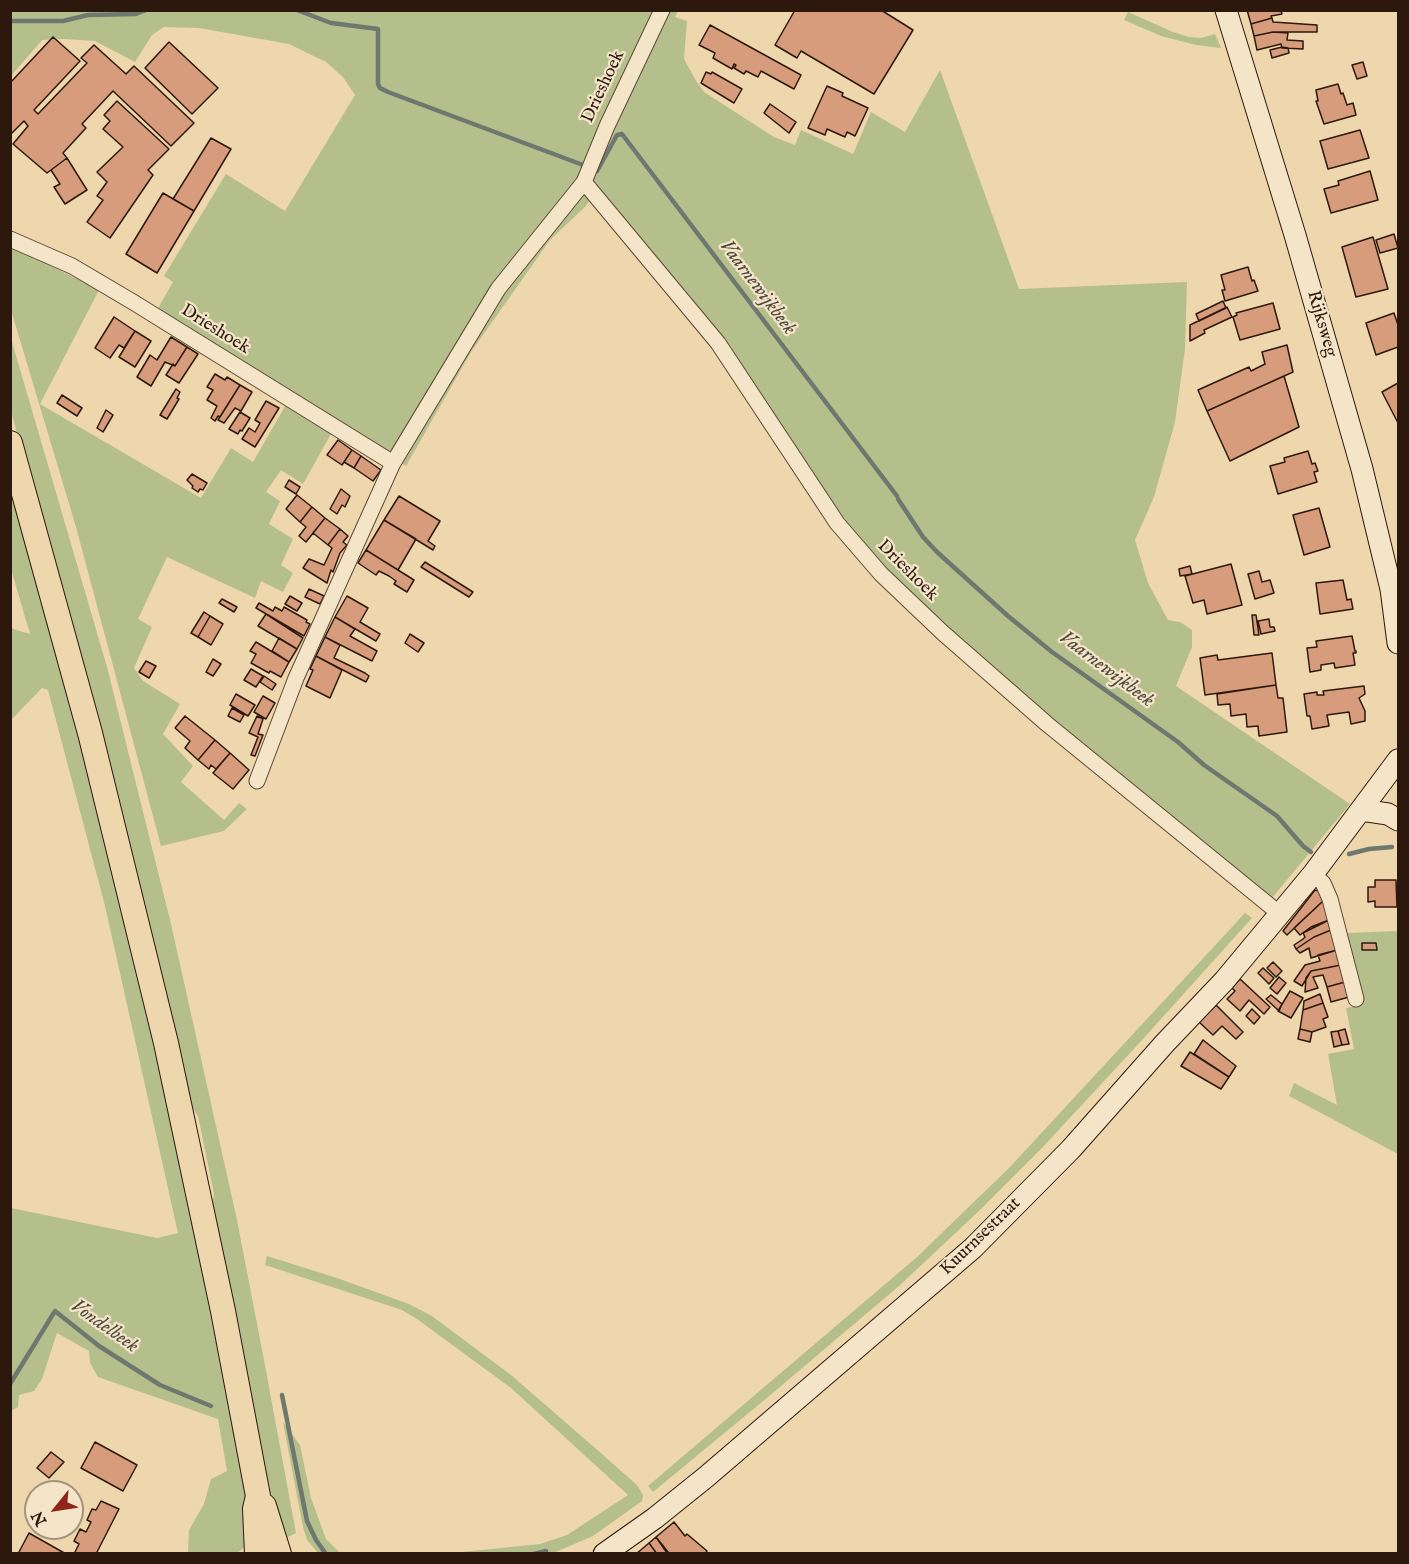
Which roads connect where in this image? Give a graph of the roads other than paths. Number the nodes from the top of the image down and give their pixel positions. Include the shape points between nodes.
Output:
1 (662, 10) edge
2 (1226, 10) edge
3 (584, 182) junction
4 (10, 239) edge
5 (10, 443) edge
6 (393, 463) junction
7 (1398, 643) edge
8 (1398, 760) edge
9 (257, 781) dead end
10 (1361, 810) junction
11 (1398, 820) edge
12 (1313, 874) junction
13 (1280, 914) junction
14 (1356, 999) dead end
15 (258, 1496) junction
16 (257, 1554) edge
17 (279, 1554) edge
18 (604, 1554) edge

1 - 3 street, Drieshoek
2 - 7 street, Rijksweg via 1362,469 1391,589
3 - 6 street, Drieshoek via 498,289
3 - 13 street, Drieshoek via 718,343 837,524 881,574 1047,724
4 - 6 street, Drieshoek via 72,266
5 - 15 main road via 90,733 166,1043
6 - 9 street, Drieshoek via 296,678
8 - 10 street, Kuurnsestraat
10 - 11 street via 1388,814
10 - 12 street, Kuurnsestraat
12 - 13 street, Kuurnsestraat
12 - 14 street via 1323,883 1330,899
13 - 18 street, Kuurnsestraat via 1071,1149 973,1248 706,1477
15 - 16 main road
15 - 17 main road

